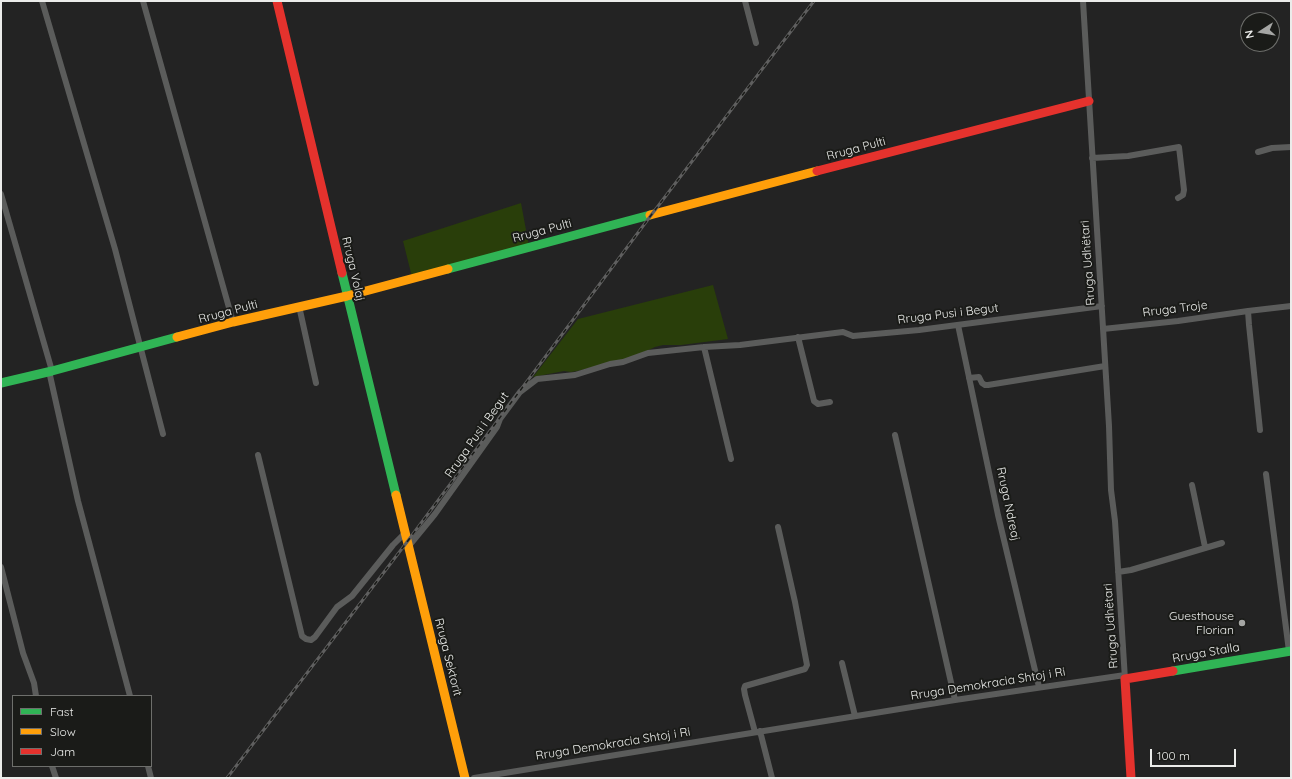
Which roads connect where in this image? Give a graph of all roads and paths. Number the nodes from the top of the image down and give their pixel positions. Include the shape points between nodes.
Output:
1 (42, 1) edge
2 (143, 1) edge
3 (276, 1) edge
4 (745, 1) edge
5 (1083, 1) edge
6 (756, 42) dead end
7 (1089, 101) junction
8 (1291, 147) edge
9 (1258, 152) dead end
10 (1092, 158) junction
11 (1, 194) edge
12 (1178, 198) dead end
13 (347, 296) junction
14 (299, 306) junction
15 (1102, 306) junction
16 (1291, 306) edge
17 (1248, 311) junction
18 (233, 322) junction
19 (958, 325) junction
20 (1103, 329) junction
21 (798, 337) junction
22 (142, 347) junction
23 (704, 347) junction
24 (1105, 366) junction
25 (51, 371) junction
26 (970, 378) junction
27 (1, 383) edge
28 (316, 383) dead end
29 (830, 402) dead end
30 (1260, 430) dead end
31 (163, 434) dead end
32 (895, 435) dead end
33 (258, 455) dead end
34 (731, 459) dead end
35 (1266, 474) dead end
36 (1192, 485) dead end
37 (778, 527) dead end
38 (407, 541) junction
39 (1222, 543) dead end
40 (1205, 547) junction
41 (1, 567) edge
42 (1118, 572) junction
43 (1290, 651) edge
44 (842, 662) dead end
45 (1125, 677) junction
46 (1039, 687) junction
47 (36, 695) edge
48 (130, 695) edge
49 (955, 700) junction
50 (855, 716) junction
51 (758, 732) junction
52 (52, 767) edge
53 (148, 767) edge
54 (56, 778) edge
55 (151, 778) edge
56 (465, 778) edge
57 (474, 778) edge
58 (772, 778) edge
59 (1131, 778) edge

1 - 22 street via 116,249
2 - 18 street
3 - 13 street, Rruga Volaj
4 - 6 street
5 - 7 street, Rruga Udhëtari
7 - 10 street, Rruga Udhëtari
7 - 13 street, Rruga Pulti
8 - 9 street
10 - 12 street via 1128,156 1179,146 1184,190 1183,195
10 - 15 street, Rruga Udhëtari
11 - 25 street
13 - 14 street, Rruga Pulti
13 - 38 street, Rruga Volaj
14 - 18 street, Rruga Pulti
14 - 28 street
15 - 19 street, Rruga Pusi i Begut
15 - 20 street, Rruga Udhëtari
16 - 17 street, Rruga Troje
17 - 20 street, Rruga Troje
17 - 30 street
18 - 22 street, Rruga Pulti
19 - 21 street, Rruga Pusi i Begut via 853,336 843,332
19 - 26 street, Rruga Ndreaj
20 - 24 street, Rruga Udhëtari
21 - 23 street, Rruga Pusi i Begut
21 - 29 street via 814,401 818,404
22 - 25 street, Rruga Pulti
22 - 31 street
23 - 34 street
23 - 38 street, Rruga Pusi i Begut via 645,354 575,375 537,379 520,392 435,514
24 - 26 street via 988,385 982,383 979,377
24 - 42 street, Rruga Udhëtari
25 - 27 street, Rruga Pulti
25 - 48 street via 78,501
26 - 46 street, Rruga Ndreaj via 998,515
32 - 49 street
33 - 38 street, Rruga Pusi i Begut via 301,632 306,639 311,640 315,637 337,607 352,596 393,545
35 - 43 street
36 - 40 street
37 - 51 street via 807,665 798,672 745,686 745,695
38 - 56 street, Rruga Sektorit
39 - 40 street, Rruga Udhëtari
40 - 42 street, Rruga Udhëtari
41 - 47 street
42 - 45 street, Rruga Udhëtari
43 - 45 street, Rruga Stalla
44 - 50 street
45 - 46 street, Rruga Demokracia Shtoj i Ri
45 - 59 street
46 - 49 street, Rruga Demokracia Shtoj i Ri
49 - 50 street, Rruga Demokracia Shtoj i Ri
50 - 51 street, Rruga Demokracia Shtoj i Ri
51 - 57 street, Rruga Demokracia Shtoj i Ri
51 - 58 street
52 - 54 street
53 - 55 street

